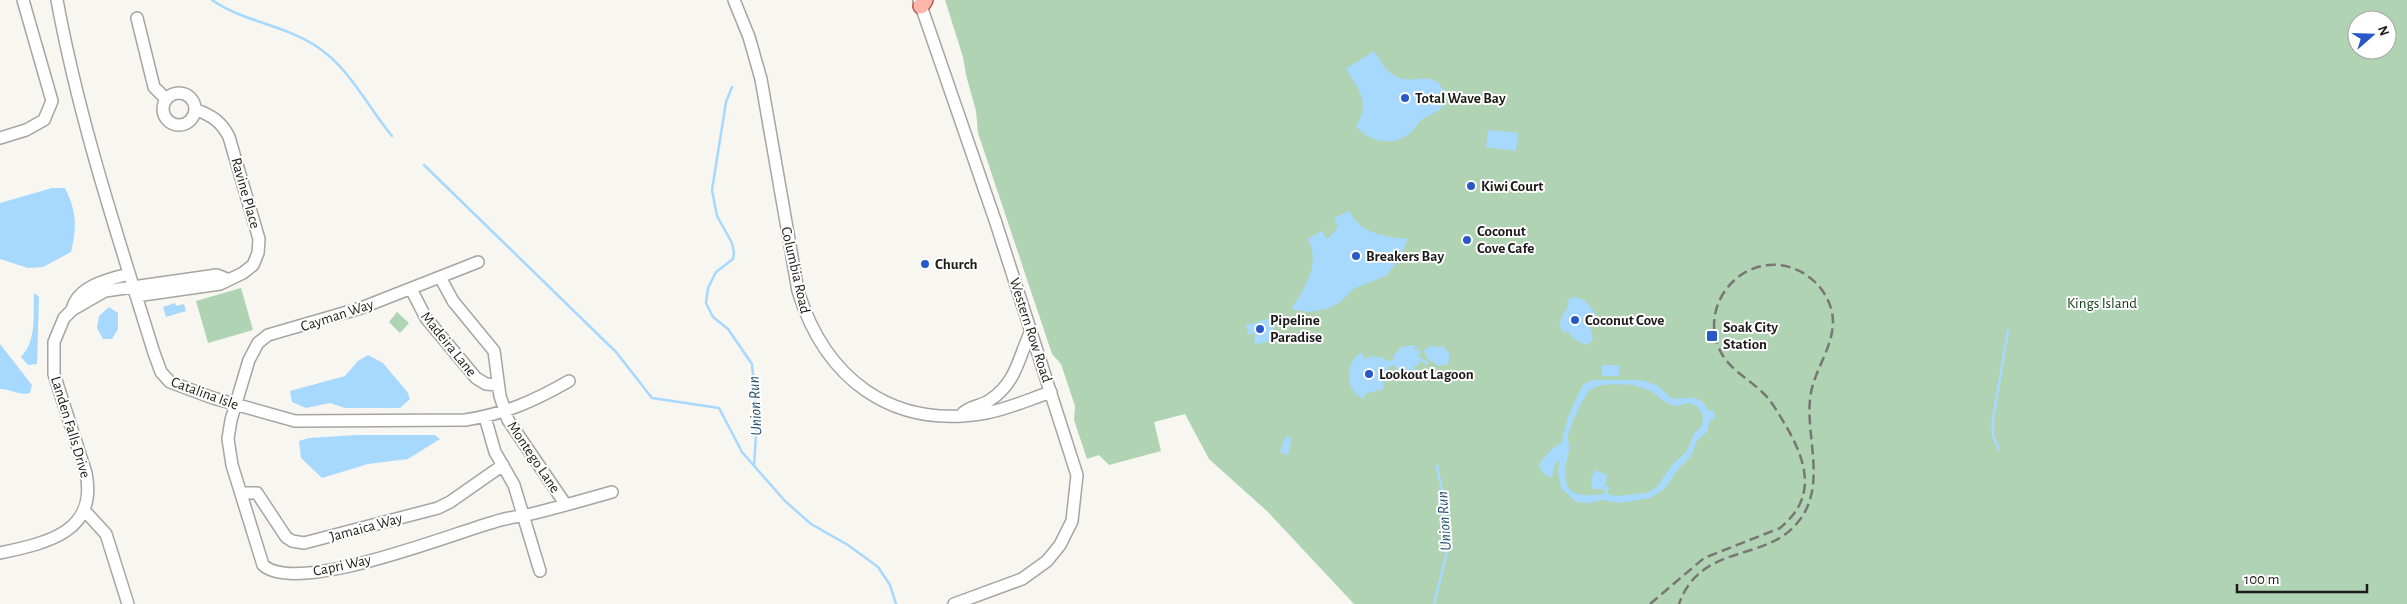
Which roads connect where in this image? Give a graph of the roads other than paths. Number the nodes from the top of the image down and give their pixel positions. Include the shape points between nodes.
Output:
1 (23, 0) edge
2 (57, 0) edge
3 (734, 0) edge
4 (921, 2) edge
5 (137, 18) dead end
6 (166, 100) junction
7 (196, 109) junction
8 (0, 138) edge
9 (478, 262) dead end
10 (129, 274) junction
11 (440, 277) junction
12 (411, 289) junction
13 (135, 292) junction
14 (72, 310) junction
15 (1031, 331) junction
16 (569, 381) dead end
17 (498, 385) junction
18 (1051, 392) junction
19 (236, 404) junction
20 (505, 411) junction
21 (960, 416) junction
22 (485, 417) junction
23 (503, 465) junction
24 (612, 492) dead end
25 (240, 493) junction
26 (566, 505) junction
27 (84, 510) junction
28 (524, 516) junction
29 (0, 553) edge
30 (540, 571) dead end
31 (128, 604) edge
32 (954, 604) edge

1 - 8 street via 52,101 44,120
2 - 10 street, Catalina Isle via 72,78
3 - 21 street, Columbia Road via 761,79 798,291 816,337 850,379 882,400 912,411
4 - 15 street, Western Row Road
5 - 6 street via 154,87
6 - 7 street via 174,94 185,94
6 - 7 street via 164,113 173,123 188,122
7 - 13 street, Ravine Place via 214,117 229,137 259,240 258,253 253,265 227,279 217,275
9 - 11 street, Cayman Way
10 - 13 street, Catalina Isle
10 - 14 street, Landen Falls Drive via 88,289 77,298
11 - 12 street, Cayman Way
11 - 17 street, Montego Lane via 446,291 494,351
12 - 17 street, Madeira Lane via 426,318 476,378 486,384
12 - 19 street, Cayman Way via 343,314 262,338 252,354
13 - 14 street, Landen Falls Drive via 105,291
13 - 19 street, Catalina Isle via 164,378 176,386
14 - 27 street, Landen Falls Drive via 58,330 53,361 59,392 86,473 89,494
15 - 18 street, Western Row Road
15 - 21 street via 1015,375 988,402 968,409
16 - 20 street, Catalina Isle via 535,400
17 - 20 street, Montego Lane
18 - 21 street, Columbia Road via 988,413
18 - 32 street, Western Row Road via 1077,475 1072,521 1066,536 1047,561 1026,576
19 - 22 street, Catalina Isle via 308,422 432,421
19 - 25 street, Capri Way via 228,439
20 - 22 street, Catalina Isle
20 - 26 street, Montego Lane
22 - 23 street via 490,440
23 - 25 street, Jamaica Way via 438,508 304,543 286,537 257,493
23 - 28 street via 514,485
24 - 26 street, Capri Way
25 - 28 street, Capri Way via 260,559 268,569 280,572 326,571 496,521
26 - 28 street, Capri Way
27 - 29 street, Landen Falls Drive via 76,524 59,536
27 - 31 street via 106,534
28 - 30 street

